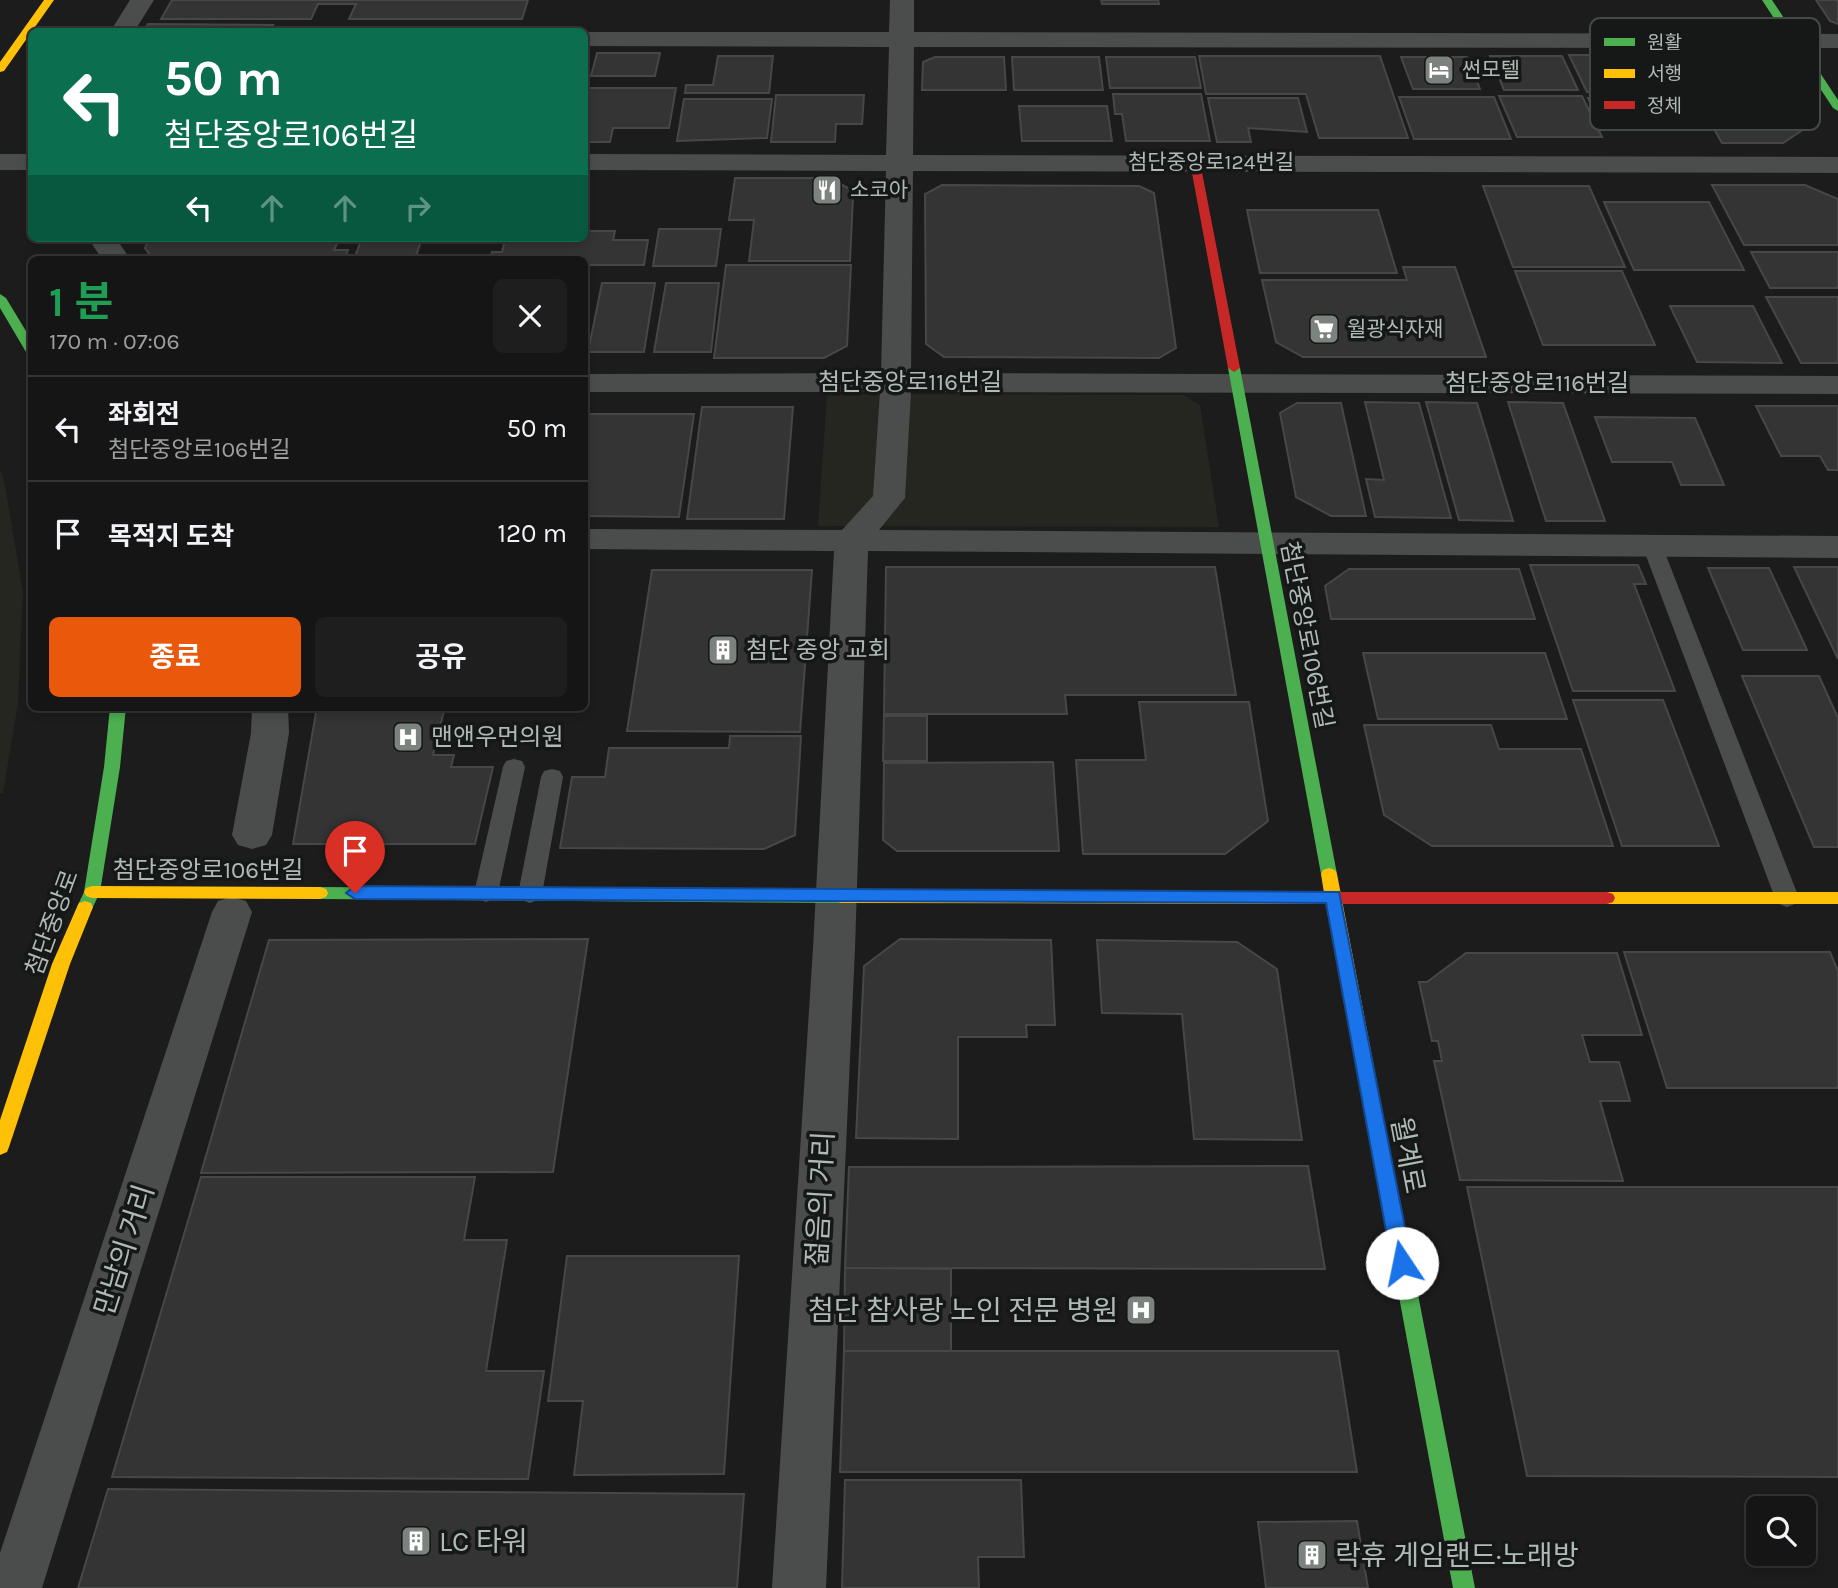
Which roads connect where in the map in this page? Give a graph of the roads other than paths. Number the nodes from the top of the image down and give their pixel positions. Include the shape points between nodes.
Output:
1 (49, 0) edge
2 (142, 0) edge
3 (902, 0) edge
4 (1767, 0) edge
5 (1779, 18) edge
6 (29, 28) edge
7 (124, 28) edge
8 (28, 30) edge
9 (588, 39) edge
10 (901, 39) junction
11 (1590, 41) edge
12 (1820, 41) edge
13 (1838, 41) edge
14 (0, 69) edge
15 (1820, 81) edge
16 (1838, 108) edge
17 (0, 162) edge
18 (28, 162) edge
19 (588, 162) edge
20 (899, 162) junction
21 (1195, 162) junction
22 (1838, 165) edge
23 (0, 298) edge
24 (28, 345) edge
25 (896, 381) junction
26 (1236, 382) junction
27 (588, 383) edge
28 (1838, 385) edge
29 (588, 539) edge
30 (851, 541) junction
31 (1266, 544) junction
32 (1651, 545) junction
33 (1838, 547) edge
34 (118, 711) edge
35 (270, 711) edge
36 (514, 767) dead end
37 (552, 777) dead end
38 (252, 835) dead end
39 (92, 892) junction
40 (486, 893) junction
41 (530, 894) junction
42 (834, 894) junction
43 (1333, 897) junction
44 (1787, 898) junction
45 (1838, 898) edge
46 (232, 912) dead end
47 (0, 1147) edge
48 (15, 1588) edge
49 (799, 1588) edge
50 (1464, 1588) edge

1 - 6 street
2 - 7 street
3 - 10 street
4 - 5 street
8 - 14 street
9 - 10 street
10 - 11 street
10 - 20 street
12 - 13 street
15 - 16 street
17 - 18 street
19 - 20 street, 첨단중앙로124번길
20 - 21 street, 첨단중앙로124번길
20 - 25 street
21 - 22 street, 첨단중앙로124번길
21 - 26 street
23 - 24 street
25 - 26 street, 첨단중앙로116번길
25 - 27 street, 첨단중앙로116번길
25 - 30 street via 889,498
26 - 28 street, 첨단중앙로116번길
26 - 31 street, 첨단중앙로106번길
29 - 30 street
30 - 31 street
30 - 42 street, 젊음의 거리
31 - 32 street
31 - 43 street, 첨단중앙로106번길
32 - 33 street
32 - 44 lane
34 - 39 street, 첨단중앙로
35 - 38 street
36 - 40 lane
37 - 41 lane
39 - 40 street, 첨단중앙로106번길
39 - 47 street, 첨단중앙로 via 61,964
40 - 41 street, 첨단중앙로106번길
41 - 42 street, 첨단중앙로106번길
42 - 43 street, 첨단중앙로106번길
42 - 49 street, 젊음의 거리
43 - 44 street, 첨단중앙로106번길
43 - 50 street, 월계로
44 - 45 street, 첨단중앙로106번길
46 - 48 street, 만남의 거리

